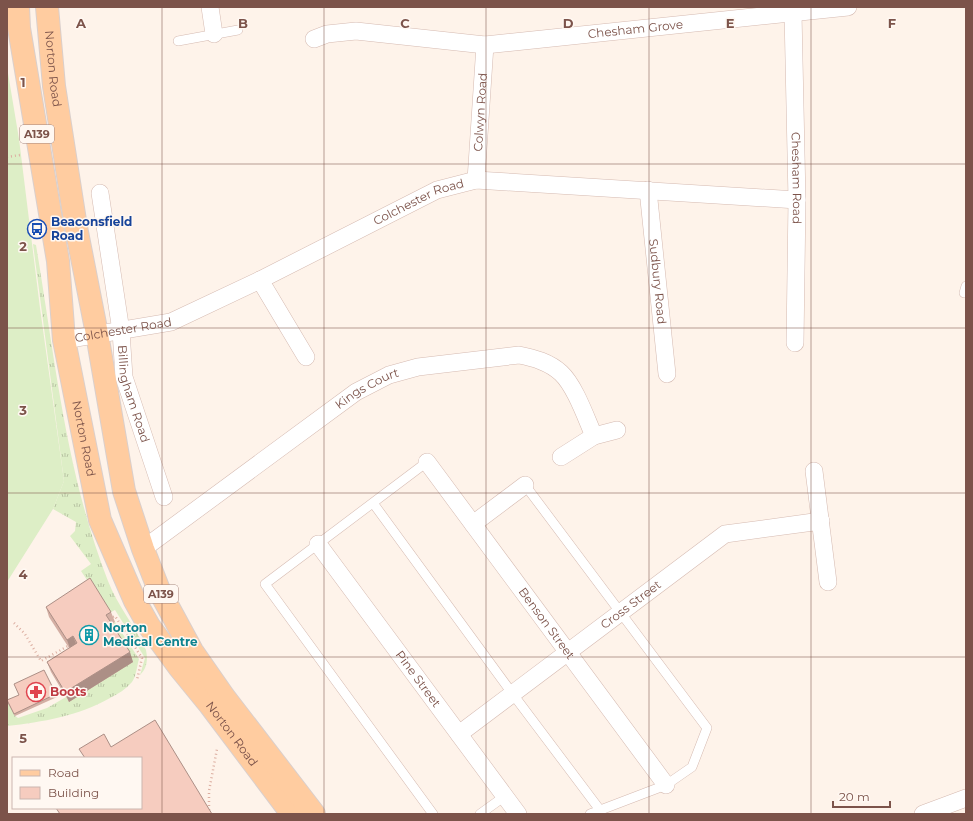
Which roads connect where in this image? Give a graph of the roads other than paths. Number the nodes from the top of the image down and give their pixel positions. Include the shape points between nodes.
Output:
1 (18, 7) edge
2 (47, 7) edge
3 (210, 7) edge
4 (848, 7) edge
5 (793, 13) junction
6 (238, 30) dead end
7 (322, 31) dead end
8 (214, 34) junction
9 (178, 41) dead end
10 (485, 46) junction
11 (476, 180) junction
12 (648, 190) junction
13 (100, 193) dead end
14 (797, 200) junction
15 (260, 280) junction
16 (121, 331) junction
17 (97, 334) junction
18 (64, 340) junction
19 (795, 343) dead end
20 (306, 357) dead end
21 (667, 374) dead end
22 (617, 430) dead end
23 (594, 436) junction
24 (561, 457) dead end
25 (427, 462) joint
26 (814, 471) dead end
27 (525, 485) joint
28 (164, 497) dead end
29 (373, 503) junction
30 (820, 521) junction
31 (473, 524) junction
32 (318, 544) junction
33 (143, 549) junction
34 (828, 582) dead end
35 (620, 612) junction
36 (567, 653) junction
37 (512, 693) junction
38 (459, 734) junction
39 (666, 785) junction
40 (505, 796) junction
41 (966, 798) edge
42 (600, 810) junction
43 (292, 814) edge
44 (314, 814) edge
45 (433, 814) edge
46 (480, 814) edge
47 (518, 814) edge
48 (590, 814) edge
49 (923, 814) edge

1 - 18 main road, Norton Road / A139 via 19,28 58,261
2 - 17 main road, Norton Road / A139 via 54,86 76,227
3 - 8 street
4 - 5 street, Chesham Grove
5 - 10 street, Chesham Grove
5 - 14 street, Chesham Road
6 - 8 lane
7 - 10 street, Chesham Grove via 356,31
8 - 9 lane
10 - 11 street, Colwyn Road
11 - 12 street, Colchester Road
11 - 15 street, Colchester Road via 437,190
12 - 14 street, Colchester Road
12 - 21 street, Sudbury Road
13 - 16 street, Billingham Road
14 - 19 street, Chesham Road
15 - 16 street, Colchester Road via 171,322
15 - 20 street
16 - 17 street, Colchester Road
16 - 28 street, Billingham Road via 124,377
17 - 18 street, Colchester Road
17 - 33 main road, Norton Road / A139 via 124,491
18 - 43 main road, Norton Road / A139 via 100,520 136,601 149,626 179,667
22 - 23 street
23 - 24 street
23 - 33 street, Kings Court via 581,405 561,374 533,358 519,355 418,366 390,374 356,392
25 - 29 lane
25 - 31 street, Benson Street
26 - 30 street
27 - 31 street
27 - 35 lane
29 - 32 lane
29 - 37 lane
30 - 34 street
30 - 35 street, Cross Street via 725,534
31 - 36 street, Benson Street
32 - 38 street, Pine Street
32 - 45 lane via 265,584
33 - 44 main road, Norton Road / A139 via 159,590 192,651
35 - 36 street, Cross Street
35 - 39 lane via 707,728 692,768
36 - 37 street, Cross Street
36 - 39 street, Benson Street
37 - 38 street, Cross Street
37 - 42 lane
38 - 40 street, Pine Street
39 - 42 lane
40 - 46 lane
40 - 47 street, Pine Street
41 - 49 street
42 - 48 lane

